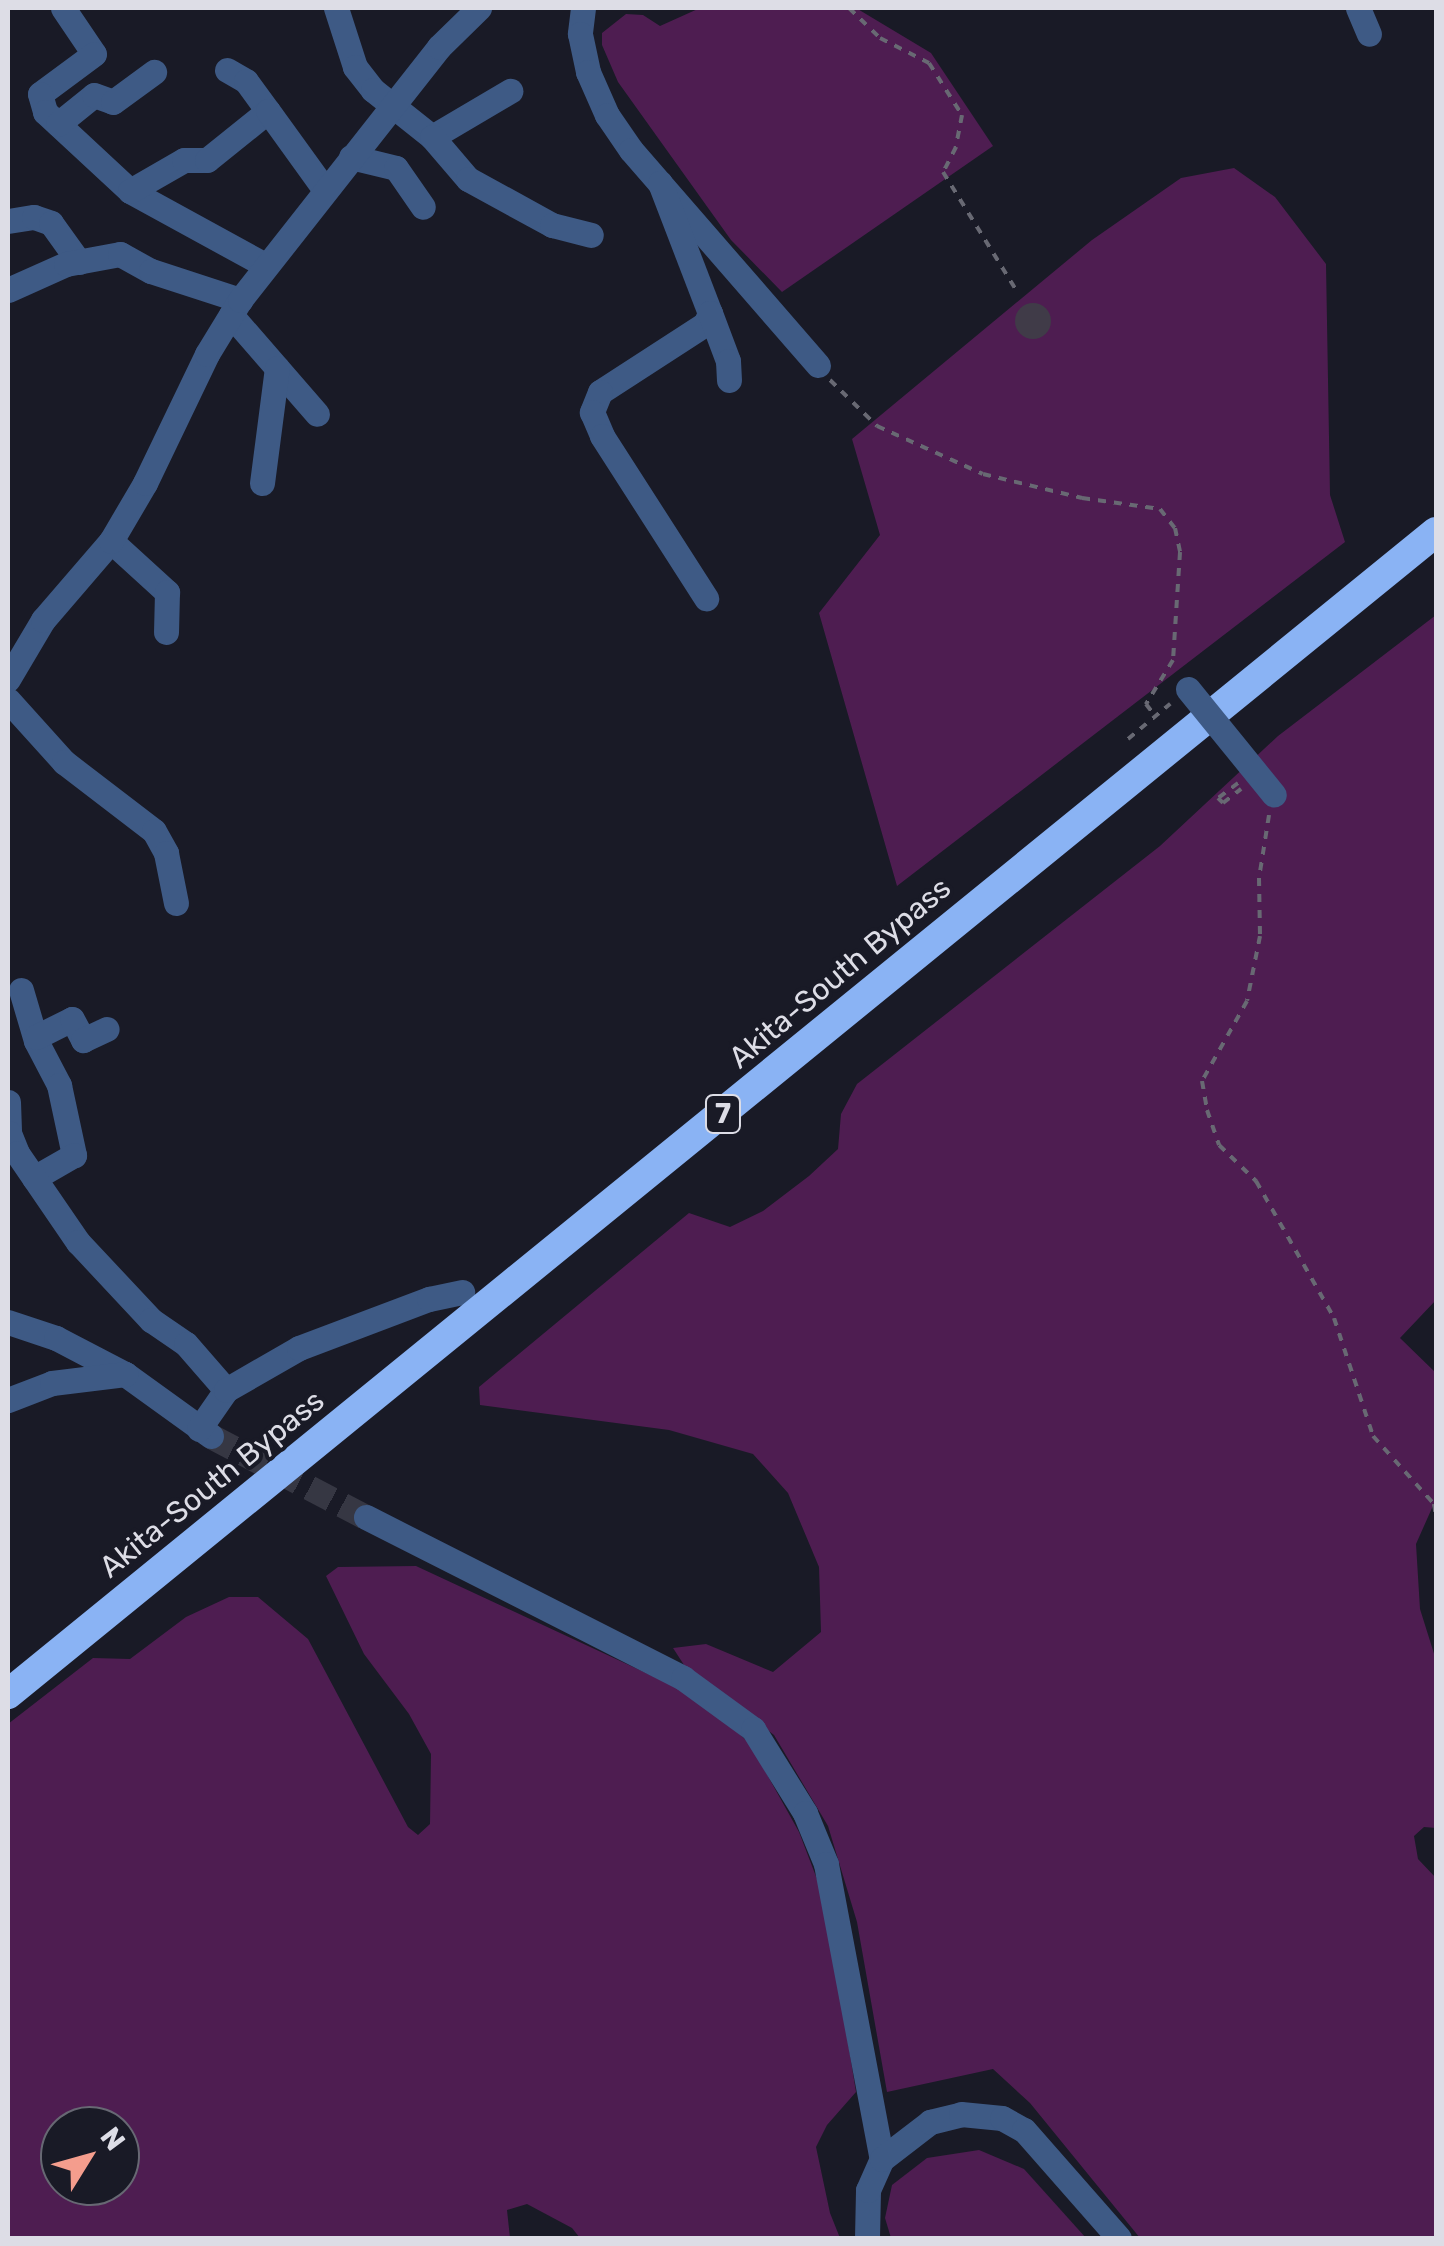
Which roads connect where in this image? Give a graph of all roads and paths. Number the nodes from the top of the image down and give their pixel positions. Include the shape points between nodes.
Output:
1 (63, 8) edge
2 (336, 8) edge
3 (479, 8) edge
4 (582, 8) edge
5 (849, 8) edge
6 (1358, 8) edge
7 (1369, 34) dead end
8 (227, 70) dead end
9 (154, 72) dead end
10 (510, 91) dead end
11 (393, 104) junction
12 (268, 111) junction
13 (58, 124) junction
14 (432, 136) junction
15 (351, 157) junction
16 (660, 182) junction
17 (326, 190) junction
18 (130, 191) junction
19 (424, 207) dead end
20 (8, 221) edge
21 (591, 235) dead end
22 (79, 262) junction
23 (265, 266) junction
24 (1015, 288) dead end
25 (8, 290) edge
26 (236, 308) junction
27 (710, 313) junction
28 (818, 364) joint
29 (278, 368) junction
30 (729, 380) dead end
31 (317, 414) dead end
32 (262, 484) dead end
33 (1436, 532) edge
34 (111, 540) junction
35 (706, 598) dead end
36 (166, 632) dead end
37 (8, 679) edge
38 (1188, 688) joint
39 (8, 700) edge
40 (1155, 716) junction
41 (1128, 739) dead end
42 (1259, 783) junction
43 (176, 902) dead end
44 (21, 990) dead end
45 (107, 1030) dead end
46 (36, 1037) junction
47 (8, 1102) edge
48 (24, 1179) edge
49 (462, 1292) dead end
50 (8, 1322) edge
51 (125, 1374) junction
52 (226, 1390) junction
53 (8, 1400) edge
54 (366, 1517) tunnel mouth
55 (1436, 1517) edge
56 (8, 1694) edge
57 (882, 2160) junction
58 (866, 2238) edge
59 (1118, 2238) edge

1 - 13 street via 94,54 40,94
2 - 11 street via 354,67
3 - 11 street
4 - 16 street via 588,72 608,114
5 - 24 path via 880,38 929,63 962,115 943,172
6 - 7 street
8 - 12 street
9 - 13 street via 113,102 94,96
10 - 14 street
11 - 14 street
11 - 15 street
12 - 17 street
12 - 18 street via 207,160 184,160
13 - 18 street
14 - 21 street via 468,178 552,225
15 - 17 street
15 - 19 street via 396,168
16 - 27 street
16 - 28 street
17 - 23 street
18 - 23 street
20 - 22 street via 34,216 51,222
22 - 25 street
22 - 26 street via 120,254
23 - 26 street
26 - 29 street
26 - 34 street
27 - 30 street
27 - 35 street via 705,324 600,392 592,412
28 - 40 path via 876,426 982,474 1160,509 1175,528 1180,552 1173,660 1146,704
29 - 31 street
29 - 32 street
33 - 56 highway, Akita-South Bypass / 7
34 - 36 street via 168,592
34 - 37 street via 43,620
38 - 40 path
38 - 42 street, bridge
39 - 43 street via 64,762 154,830
40 - 41 path
42 - 42 path via 1218,798 1223,804
42 - 55 path via 1260,936 1247,1001 1202,1081 1207,1110 1219,1145 1256,1182 1334,1318 1373,1436 1434,1504
44 - 46 street
45 - 46 street via 83,1040 72,1019
46 - 48 street via 59,1085 74,1155
47 - 48 street via 9,1133
48 - 52 street via 150,1320 186,1344
49 - 52 street via 299,1348
50 - 51 street
51 - 52 street via 205,1432
51 - 53 street via 52,1383
54 - 57 street via 683,1678 754,1728 826,1864
57 - 58 street via 868,2190
57 - 59 street via 945,2116 1002,2118 1036,2139

